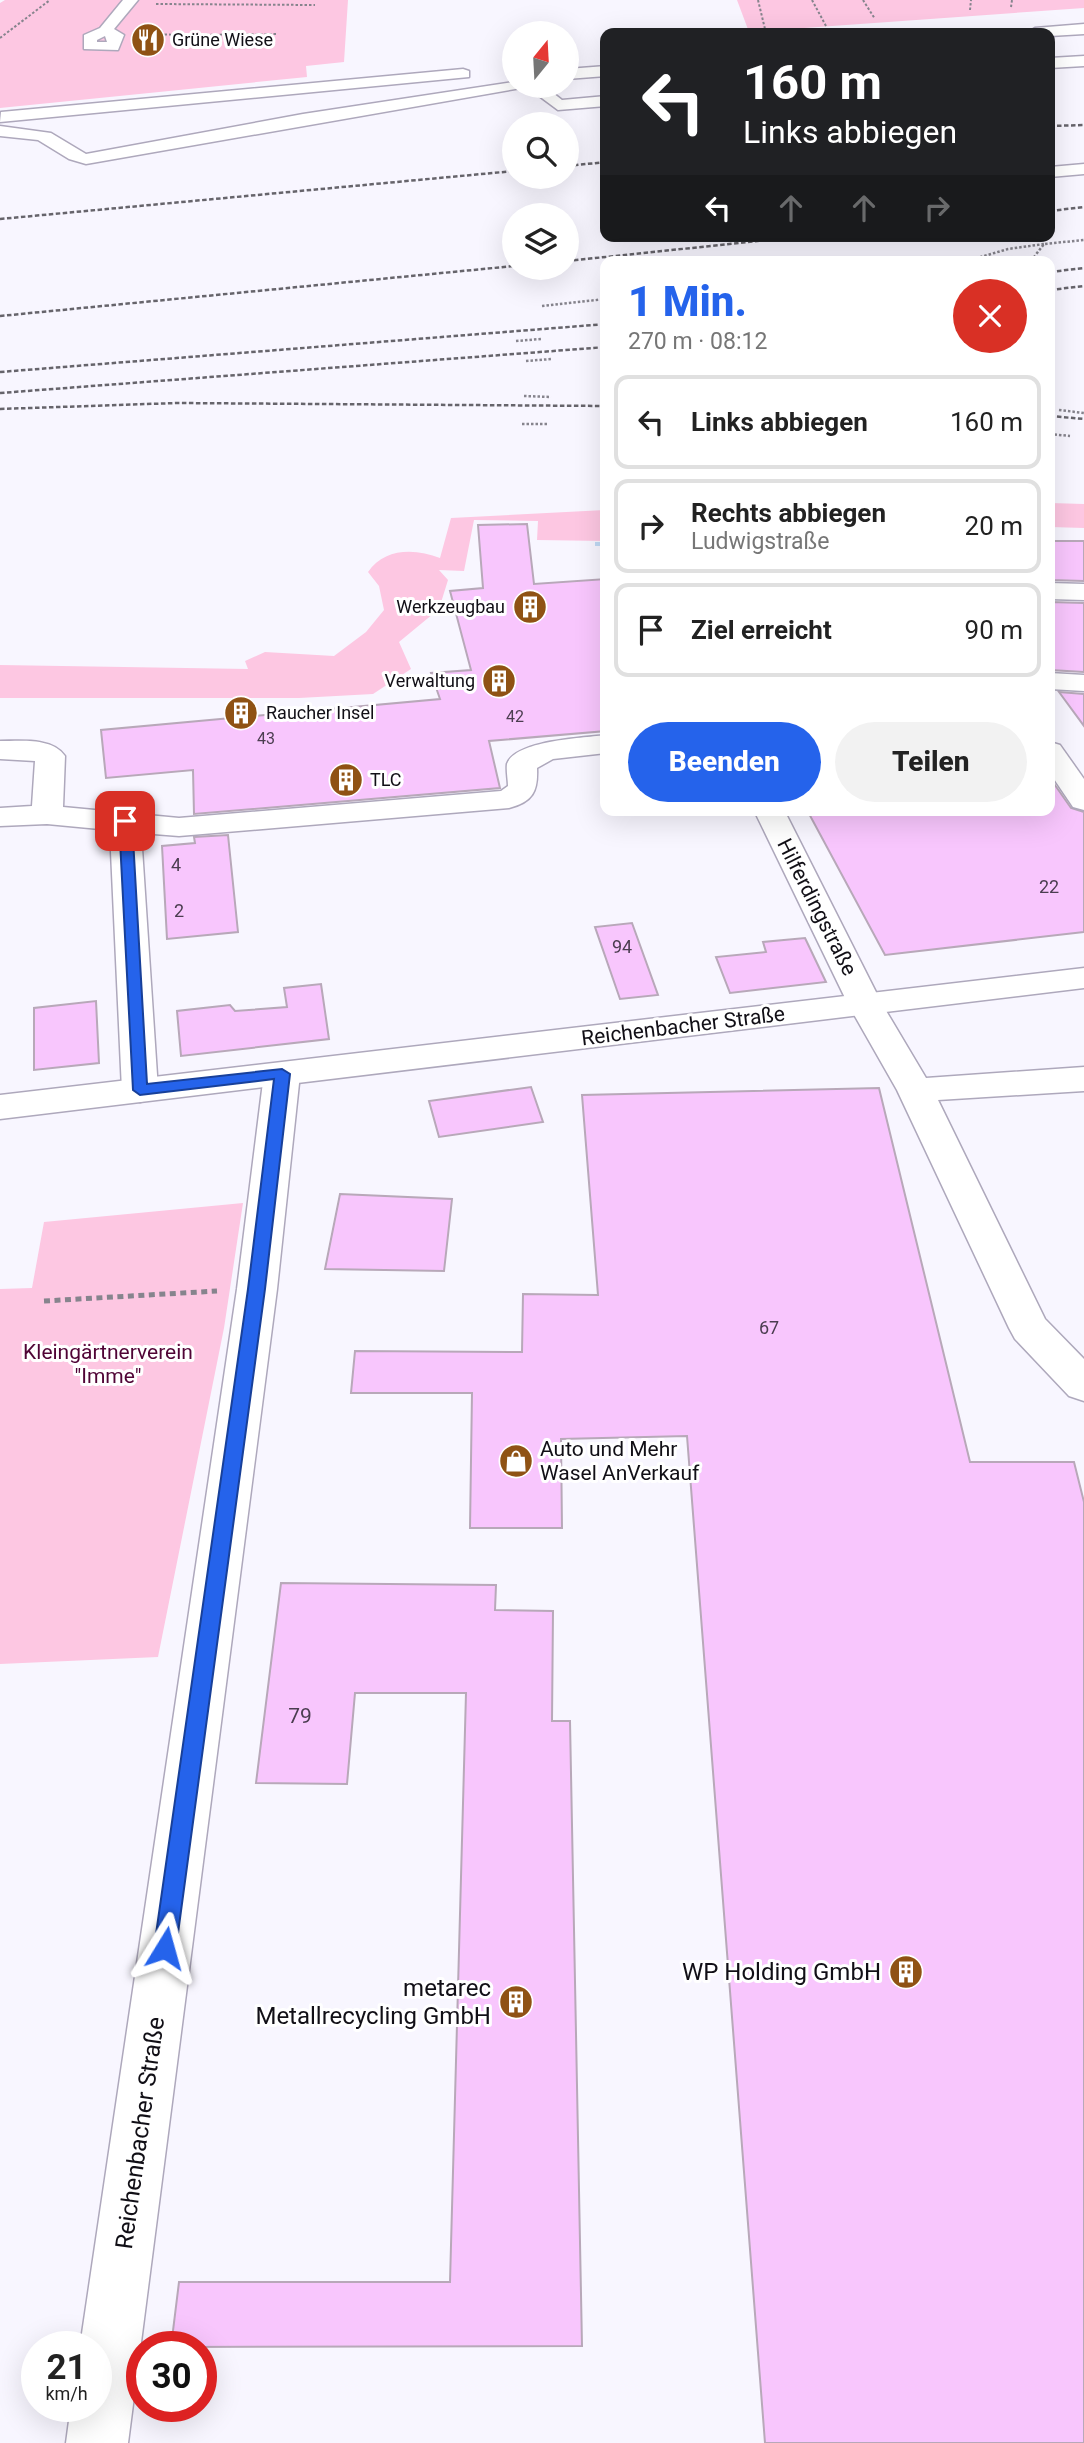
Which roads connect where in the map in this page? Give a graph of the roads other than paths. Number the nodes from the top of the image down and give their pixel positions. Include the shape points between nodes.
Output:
1 (138, 2) edge
2 (1084, 29) edge
3 (1055, 31) edge
4 (111, 33) road end
5 (1084, 40) edge
6 (1055, 43) edge
7 (1084, 61) edge
8 (1055, 63) edge
9 (600, 71) edge
10 (579, 73) edge
11 (600, 81) edge
12 (502, 83) edge
13 (579, 83) edge
14 (502, 88) edge
15 (547, 98) edge
16 (600, 102) edge
17 (0, 117) edge
18 (0, 131) edge
19 (1084, 169) edge
20 (1055, 172) edge
21 (1055, 592) edge
22 (1084, 592) edge
23 (1055, 681) edge
24 (1084, 683) edge
25 (600, 745) edge
26 (0, 750) edge
27 (1055, 758) edge
28 (1084, 801) edge
29 (47, 815) junction
30 (772, 816) edge
31 (0, 817) edge
32 (125, 821) junction
33 (1084, 978) edge
34 (865, 1004) junction
35 (282, 1074) junction
36 (1084, 1079) edge
37 (140, 1090) junction
38 (915, 1090) junction
39 (0, 1107) edge
40 (1084, 1385) edge
41 (97, 2443) edge

1 - 4 street
2 - 3 street
5 - 6 street
7 - 8 street
9 - 10 street
11 - 13 street
12 - 17 street via 407,77
14 - 18 street via 86,159 69,155 58,142
15 - 16 street via 558,105
19 - 20 street
21 - 22 street
23 - 24 street
25 - 32 street via 546,751 522,764 523,789 509,799 179,827
26 - 29 street via 34,750 50,756
27 - 28 street
29 - 31 street
29 - 32 street
30 - 34 street, Hilferdingstraße
32 - 37 street
33 - 34 street, Reichenbacher Straße
34 - 35 street, Reichenbacher Straße
34 - 38 street, Hilferdingstraße
35 - 37 street, Reichenbacher Straße
35 - 41 street, Reichenbacher Straße via 257,1289
36 - 38 street
37 - 39 street, Reichenbacher Straße
38 - 40 street, Hilferdingstraße via 1029,1328

